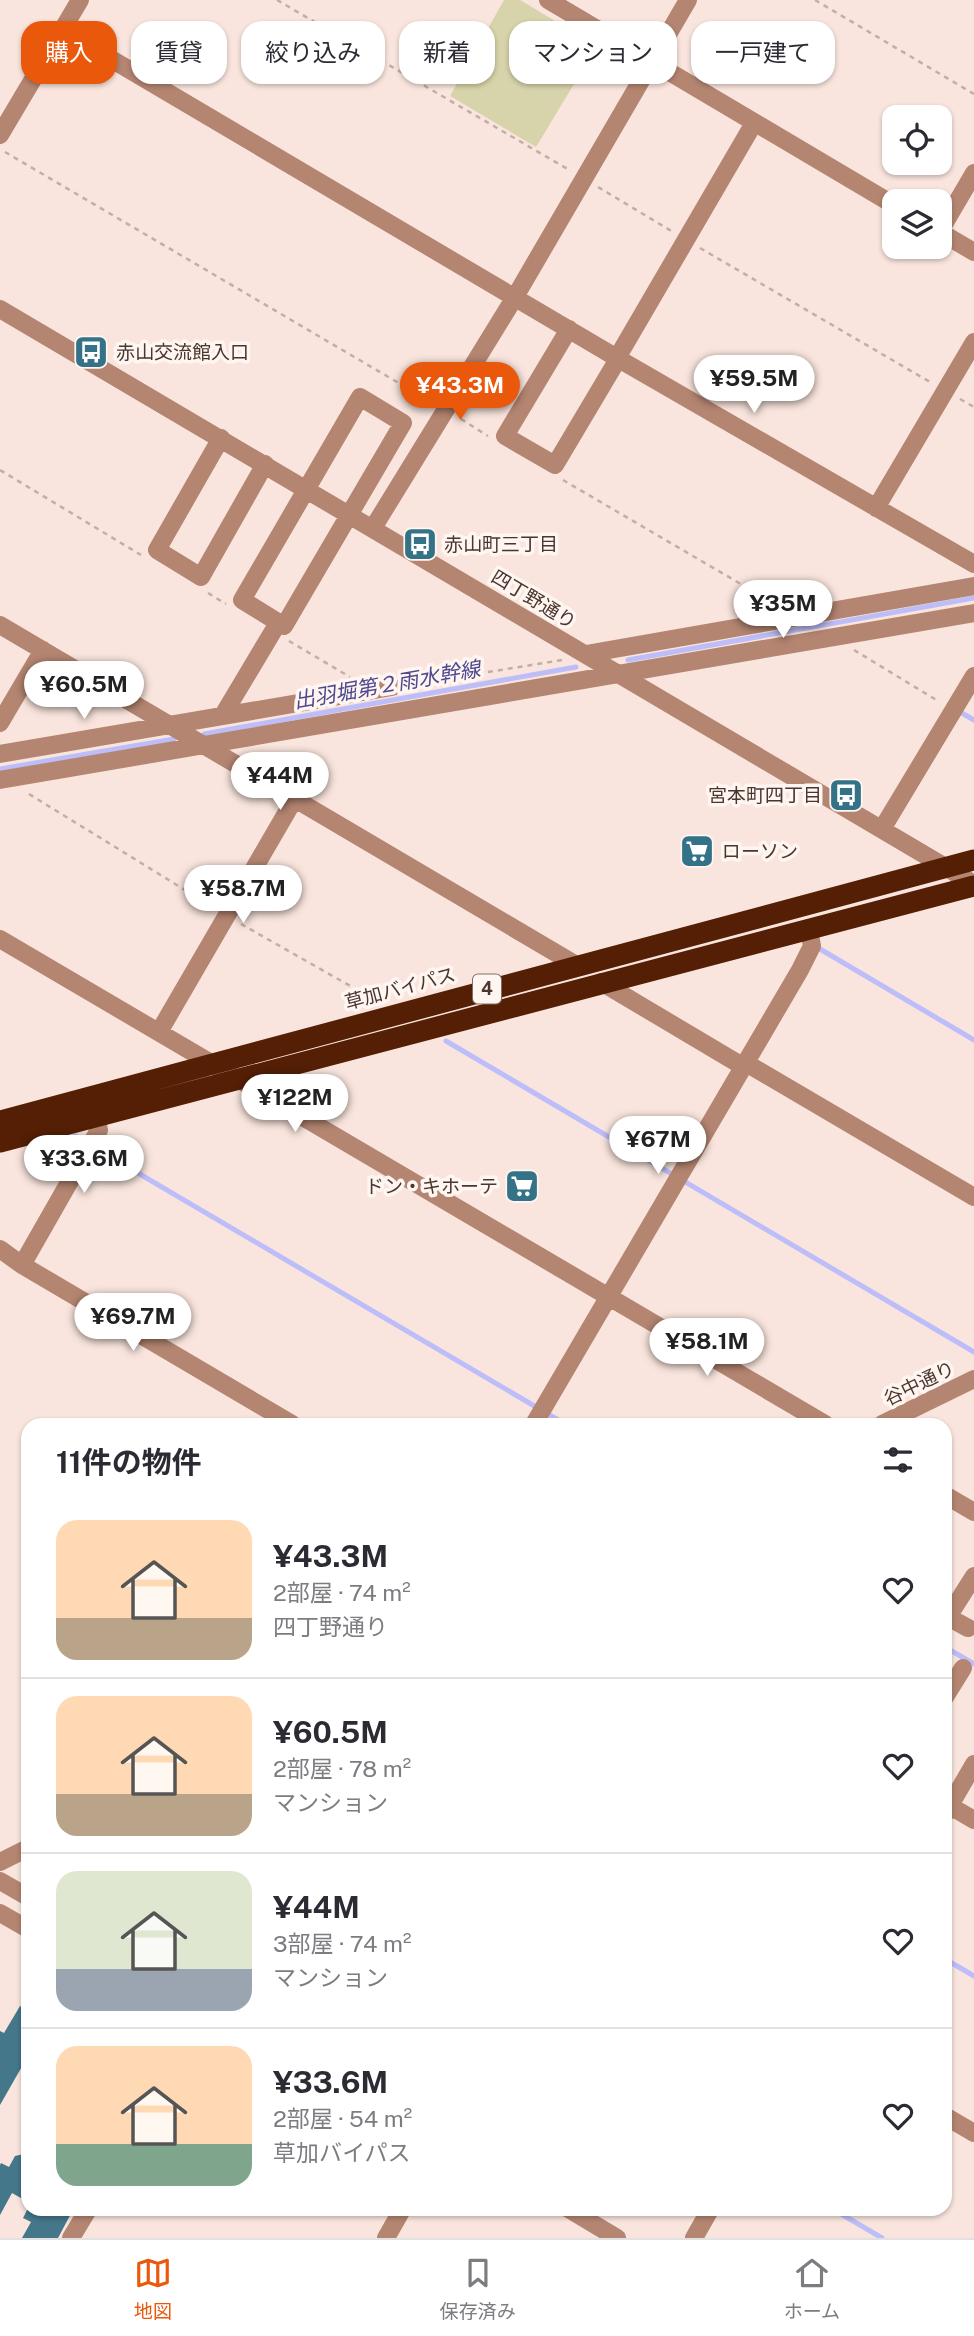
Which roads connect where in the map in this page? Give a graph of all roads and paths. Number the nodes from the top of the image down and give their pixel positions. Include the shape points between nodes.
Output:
1 (277, 0) edge
2 (548, 0) edge
3 (688, 0) edge
4 (815, 0) edge
5 (78, 1) edge
6 (67, 21) edge
7 (583, 21) edge
8 (676, 21) edge
9 (117, 62) edge
10 (677, 77) edge
11 (33, 84) edge
12 (639, 84) edge
13 (974, 93) edge
14 (754, 123) junction
15 (1, 143) edge
16 (974, 173) edge
17 (583, 178) junction
18 (882, 198) edge
19 (952, 211) edge
20 (952, 238) edge
21 (686, 239) junction
22 (974, 252) edge
23 (515, 297) junction
24 (0, 309) edge
25 (569, 329) junction
26 (974, 342) edge
27 (618, 358) junction
28 (946, 391) junction
29 (974, 407) edge
30 (445, 410) junction
31 (221, 438) junction
32 (492, 438) dead end
33 (265, 464) junction
34 (558, 477) dead end
35 (306, 489) junction
36 (876, 508) junction
37 (349, 514) junction
38 (373, 528) junction
39 (974, 564) edge
40 (974, 586) edge
41 (974, 613) edge
42 (799, 618) junction
43 (278, 622) junction
44 (0, 625) edge
45 (833, 638) junction
46 (43, 650) junction
47 (587, 655) junction
48 (619, 674) junction
49 (974, 676) edge
50 (392, 687) joint
51 (953, 711) junction
52 (223, 715) junction
53 (0, 723) edge
54 (174, 725) junction
55 (207, 746) junction
56 (0, 754) edge
57 (3, 780) edge
58 (295, 798) junction
59 (882, 829) junction
60 (974, 860) edge
61 (948, 868) junction
62 (974, 885) edge
63 (226, 916) junction
64 (808, 930) junction
65 (0, 939) edge
66 (578, 966) junction
67 (601, 982) junction
68 (384, 1005) dead end
69 (159, 1032) junction
70 (209, 1063) junction
71 (745, 1065) junction
72 (238, 1077) junction
73 (96, 1117) junction
74 (0, 1121) edge
75 (0, 1142) edge
76 (974, 1197) edge
77 (1, 1251) edge
78 (22, 1265) junction
79 (609, 1298) junction
80 (974, 1379) edge
81 (282, 1418) edge
82 (538, 1418) edge
83 (815, 1418) edge
84 (894, 1418) edge
85 (952, 1498) edge
86 (974, 1512) edge
87 (974, 1576) edge
88 (952, 1609) edge
89 (952, 1619) edge
90 (968, 1628) dead end
91 (963, 1668) dead end
92 (952, 1686) edge
93 (974, 1764) edge
94 (952, 1800) edge
95 (952, 1810) edge
96 (974, 1820) edge
97 (21, 1852) edge
98 (0, 1862) edge
99 (0, 1881) edge
100 (21, 1893) edge
101 (0, 1913) edge
102 (21, 1925) edge
103 (952, 2120) edge
104 (974, 2133) edge
105 (84, 2216) edge
106 (398, 2216) edge
107 (580, 2216) edge
108 (706, 2216) edge
109 (71, 2238) edge
110 (386, 2238) edge
111 (617, 2238) edge
112 (694, 2238) edge

1 - 17 path
2 - 7 street
3 - 8 street
4 - 13 path
5 - 6 street
9 - 23 street
10 - 14 street
11 - 15 street
12 - 17 street
14 - 18 street
14 - 21 street
15 - 30 path
16 - 19 street
17 - 21 path
17 - 23 street
20 - 22 street
21 - 27 street
21 - 28 path
23 - 25 street
23 - 30 street
24 - 31 street, 四丁野通り
25 - 27 street
25 - 27 street via 505,436 555,465
26 - 28 street
27 - 36 street
28 - 29 path
28 - 36 street
30 - 32 path
30 - 38 street
31 - 33 street, 四丁野通り
31 - 33 street via 157,550 201,577
33 - 35 street, 四丁野通り
34 - 42 path
35 - 37 street, 四丁野通り
35 - 37 street via 360,397 403,423
35 - 43 street via 242,600
36 - 39 street
37 - 38 street, 四丁野通り
37 - 43 street via 285,626
38 - 47 street, 四丁野通り
40 - 42 street
41 - 45 street
42 - 47 street
43 - 52 street
44 - 46 street
45 - 48 street
45 - 51 path
46 - 53 street
46 - 54 street
47 - 48 street, 四丁野通り
47 - 50 path
48 - 55 street
48 - 59 street, 四丁野通り
49 - 51 street
50 - 52 street
51 - 59 street
52 - 54 street
54 - 55 street
54 - 56 street
55 - 57 street
55 - 58 street
57 - 63 path
58 - 63 street
58 - 66 street
59 - 61 street, 四丁野通り
60 - 61 highway, 草加バイパス / 4
61 - 62 street, 四丁野通り
61 - 66 highway, 草加バイパス / 4
62 - 64 highway, 4
63 - 68 path
63 - 69 street
64 - 67 highway, 4
64 - 71 street via 813,946
65 - 69 street
66 - 70 highway, 草加バイパス / 4
67 - 71 street
67 - 72 highway, 4
69 - 70 street
70 - 72 street
70 - 74 highway, 草加バイパス / 4
71 - 76 street
71 - 79 street
72 - 73 highway, 4
72 - 79 street
73 - 75 highway, 4
73 - 78 street via 99,1130
77 - 78 street
78 - 81 street
79 - 82 street
79 - 83 street
80 - 84 street, 谷中通り
85 - 86 street
87 - 88 street
89 - 90 street
91 - 92 street
93 - 94 street
95 - 96 street
97 - 98 street
99 - 100 street
101 - 102 street
103 - 104 street
105 - 109 street
106 - 110 street
107 - 111 street
108 - 112 street

